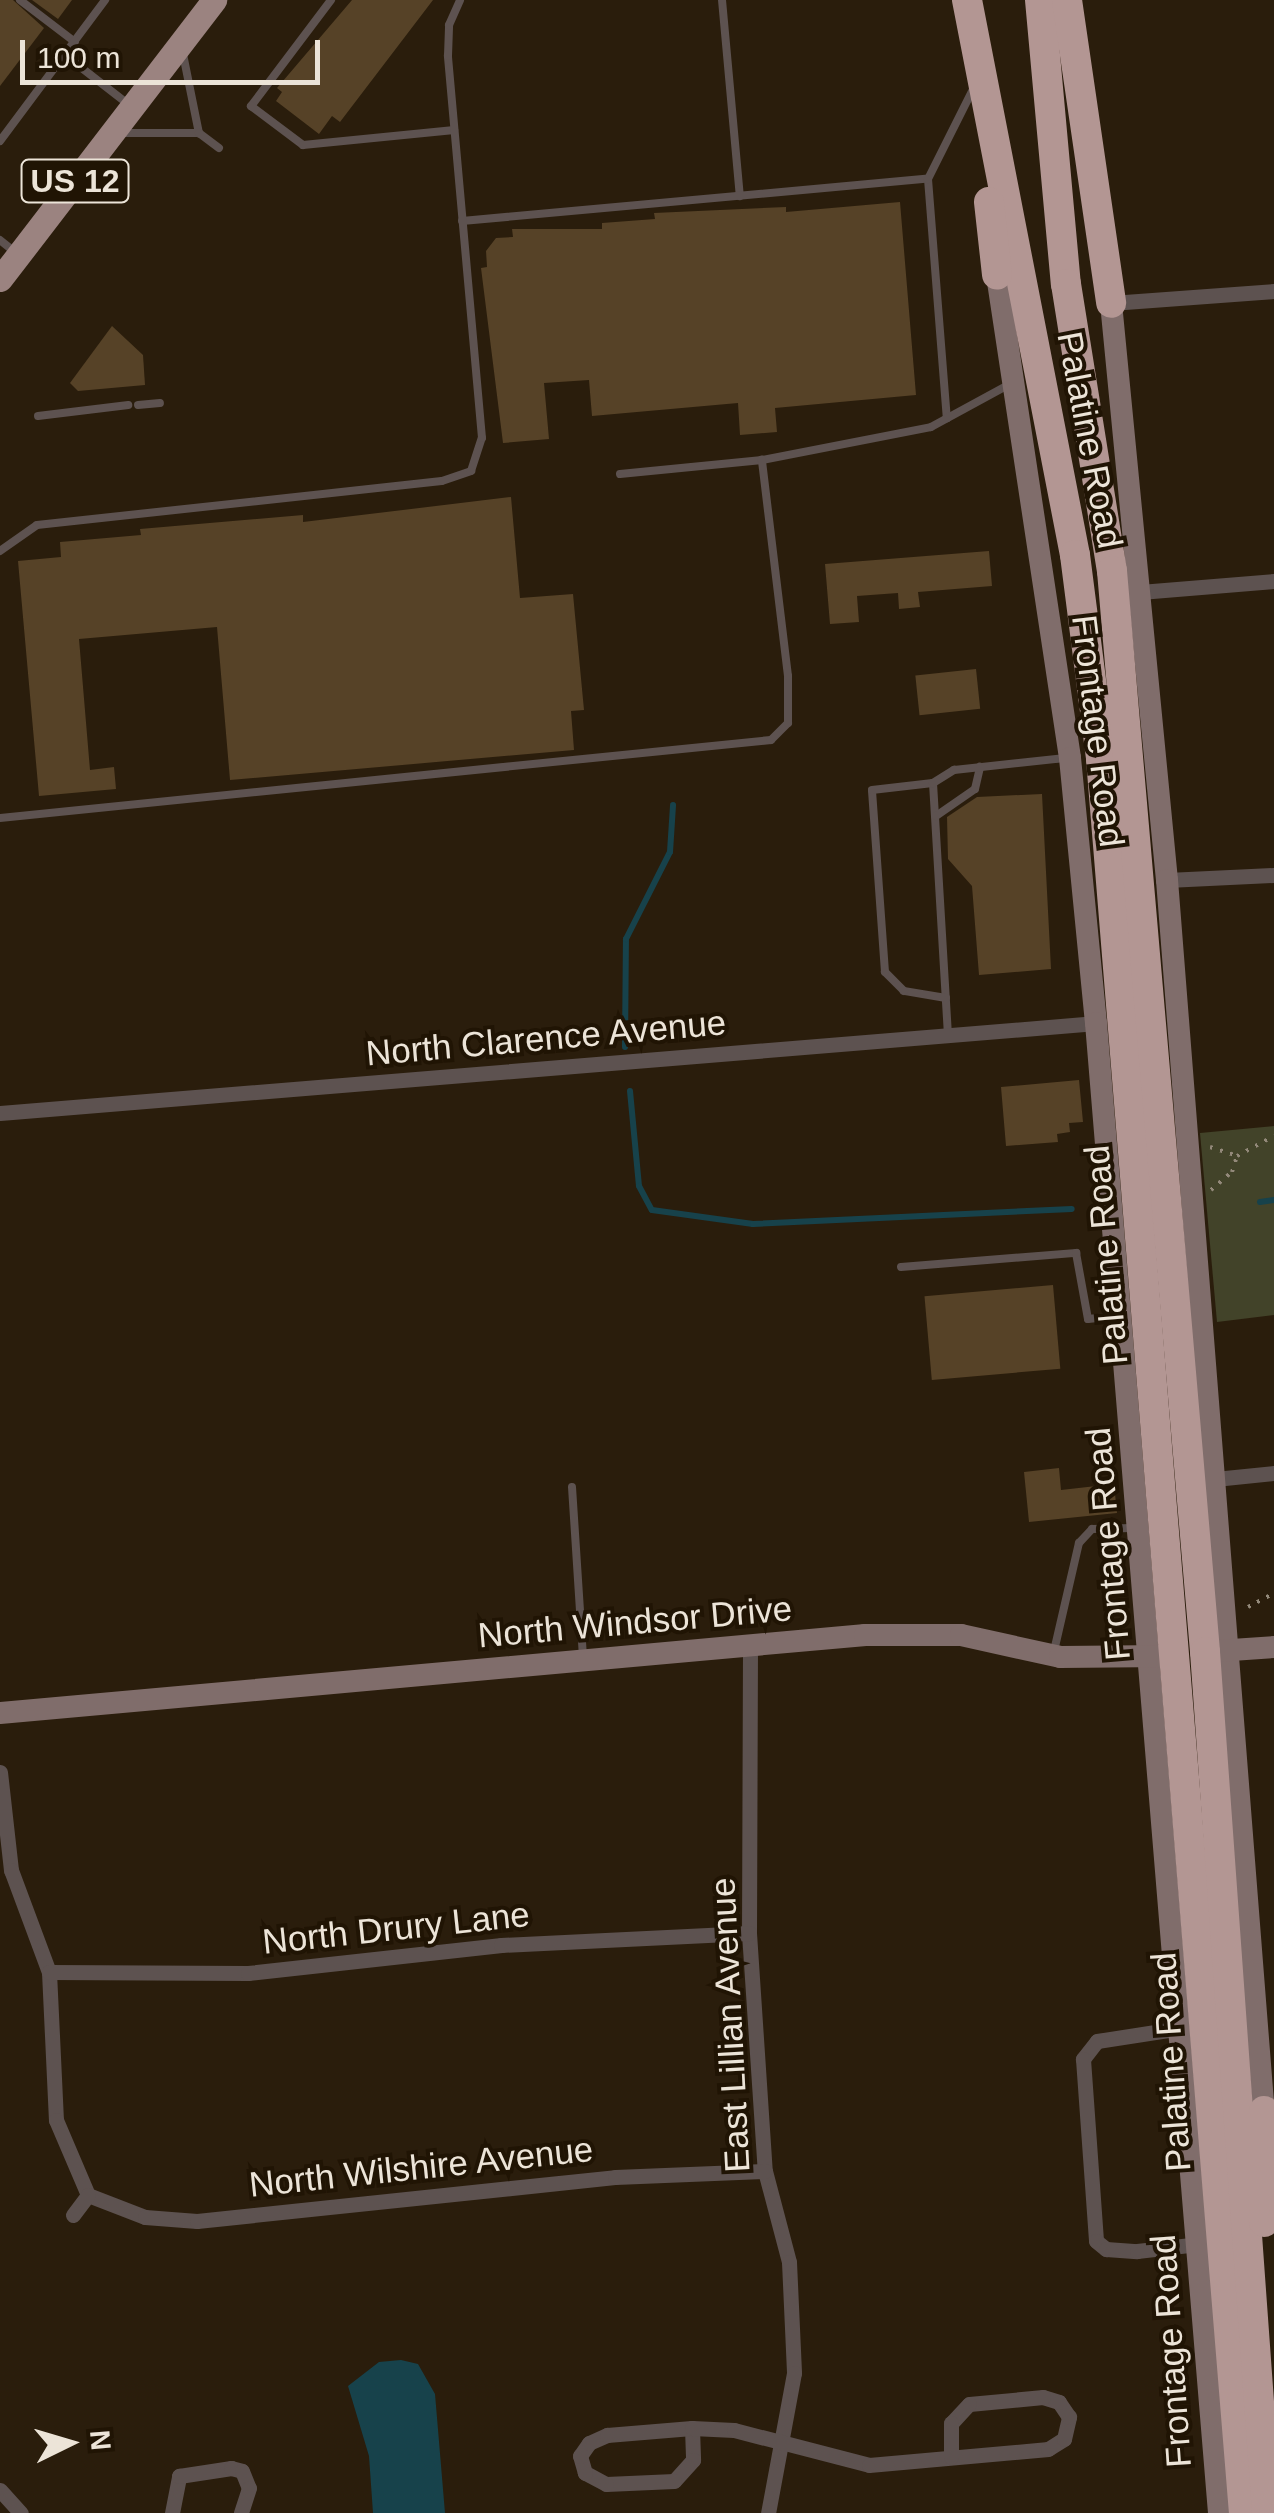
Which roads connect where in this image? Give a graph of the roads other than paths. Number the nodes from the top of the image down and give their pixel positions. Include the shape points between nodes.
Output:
1 (20, 0) edge
2 (106, 0) edge
3 (214, 0) edge
4 (331, 0) edge
5 (460, 0) edge
6 (722, 0) edge
7 (967, 0) edge
8 (1040, 0) edge
9 (1067, 0) edge
10 (75, 42) junction
11 (180, 44) junction
12 (65, 55) junction
13 (976, 85) junction
14 (132, 106) junction
15 (454, 130) junction
16 (199, 132) junction
17 (111, 134) junction
18 (0, 140) edge
19 (219, 148) dead end
20 (928, 179) junction
21 (740, 196) junction
22 (462, 221) junction
23 (9, 248) edge
24 (996, 275) joint
25 (0, 279) edge
26 (1274, 291) edge
27 (1111, 303) junction
28 (1014, 382) junction
29 (160, 403) dead end
30 (38, 416) dead end
31 (946, 418) junction
32 (762, 460) junction
33 (620, 474) dead end
34 (0, 551) edge
35 (1274, 581) edge
36 (1140, 592) junction
37 (1070, 758) junction
38 (980, 767) junction
39 (934, 783) junction
40 (936, 816) junction
41 (0, 818) edge
42 (1274, 875) edge
43 (1167, 880) junction
44 (946, 998) junction
45 (1096, 1023) junction
46 (948, 1035) junction
47 (0, 1113) edge
48 (901, 1267) dead end
49 (1123, 1315) junction
50 (1274, 1474) edge
51 (1215, 1479) junction
52 (572, 1488) dead end
53 (1142, 1528) junction
54 (1274, 1647) edge
55 (750, 1648) junction
56 (1191, 1654) junction
57 (1052, 1656) junction
58 (584, 1662) junction
59 (0, 1713) edge
60 (0, 1772) edge
61 (750, 1933) junction
62 (49, 1972) junction
63 (1181, 2028) junction
64 (1264, 2111) junction
65 (765, 2172) junction
66 (88, 2195) junction
67 (73, 2214) dead end
68 (1274, 2230) edge
69 (1198, 2244) junction
70 (692, 2428) junction
71 (780, 2441) junction
72 (952, 2457) junction
73 (1264, 2470) junction
74 (0, 2490) edge
75 (21, 2513) edge
76 (172, 2513) edge
77 (241, 2513) edge
78 (768, 2513) edge
79 (1219, 2513) edge
80 (1244, 2513) edge
81 (1267, 2513) edge

1 - 10 lane
2 - 10 lane
3 - 11 main road, US 12
4 - 15 lane via 251,106 303,145
5 - 15 lane via 449,40
6 - 21 lane
7 - 13 highway
7 - 56 highway, Palatine Road via 1074,555
8 - 56 highway, Palatine Road via 1066,284 1112,571
9 - 27 highway
10 - 12 lane
11 - 14 main road, US 12
11 - 16 lane
12 - 14 lane
12 - 18 lane
13 - 20 lane
13 - 24 highway
14 - 17 main road, US 12
15 - 22 lane
16 - 17 lane
16 - 19 lane
17 - 23 main road, US 12
20 - 21 lane
20 - 31 lane
21 - 22 lane
22 - 34 lane via 482,438 471,471 442,481 38,526
23 - 25 main road, US 12
24 - 28 street, Frontage Road
26 - 27 street
27 - 36 street, Frontage Road
28 - 31 lane
28 - 37 street, Frontage Road
29 - 30 lane
31 - 32 lane
32 - 33 lane
32 - 41 lane via 788,676 788,723 772,740
35 - 36 street
36 - 43 street, Frontage Road
37 - 38 lane
37 - 45 street, Frontage Road
38 - 39 lane via 954,770
38 - 40 lane via 975,789
39 - 40 lane
39 - 44 lane via 872,790 885,972 904,990
40 - 44 lane
42 - 43 street
43 - 51 street, Frontage Road
44 - 46 lane
45 - 46 street, North Clarence Avenue
45 - 49 street, Frontage Road
46 - 47 street, North Clarence Avenue
48 - 49 lane via 1076,1253 1088,1319
49 - 53 street, Frontage Road
50 - 51 street
51 - 56 street, Frontage Road
52 - 58 lane
53 - 56 street, Frontage Road
53 - 57 lane via 1092,1529 1079,1543
54 - 56 street, North Windsor Drive
55 - 57 street, North Windsor Drive via 866,1635 962,1635
55 - 58 street, North Windsor Drive
55 - 61 street, East Lillian Avenue
56 - 57 street, North Windsor Drive
56 - 63 street, Frontage Road
56 - 64 street, Frontage Road
56 - 73 highway, Palatine Road
56 - 80 highway, Palatine Road
58 - 59 street, North Windsor Drive
60 - 62 street via 11,1870
61 - 62 street, North Drury Lane via 501,1944 248,1973
61 - 65 street, East Lillian Avenue
62 - 66 street via 56,2120
63 - 69 street, Frontage Road
63 - 69 street via 1097,2041 1083,2059 1096,2240 1106,2249 1137,2251
64 - 68 street, Frontage Road
64 - 73 highway
65 - 66 street, North Wilshire Avenue via 615,2177 197,2221 145,2217
65 - 71 street, East Lillian Avenue via 789,2262 794,2373
66 - 67 street
69 - 79 street, Frontage Road
70 - 70 street via 607,2435 580,2456 585,2473 606,2484 674,2482 692,2460
70 - 71 street
71 - 72 street via 868,2465
71 - 78 street, East Lillian Avenue
72 - 72 street via 1048,2449 1064,2438 1069,2417 1044,2397 969,2404 951,2422
73 - 81 highway, Palatine Road
74 - 75 street
76 - 77 street via 179,2476 231,2468 242,2471 249,2488

